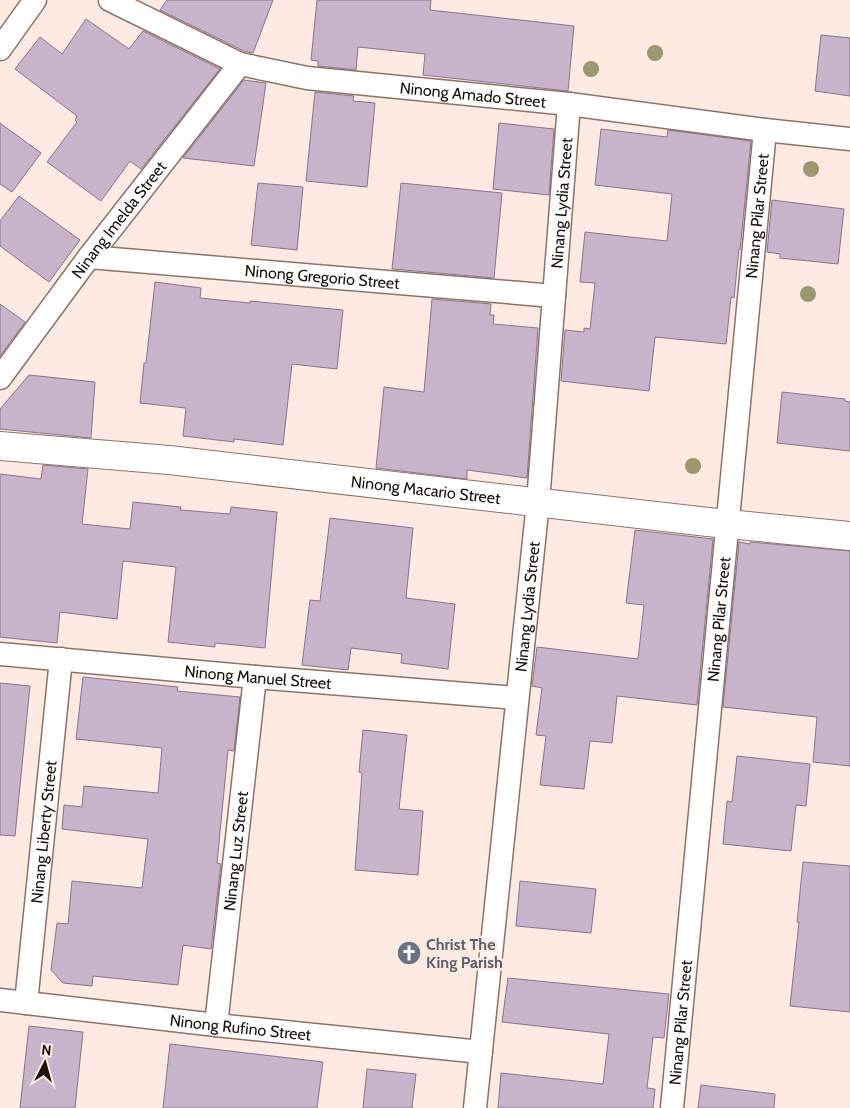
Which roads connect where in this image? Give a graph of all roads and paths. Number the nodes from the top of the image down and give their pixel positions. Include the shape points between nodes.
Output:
1 (35, 0) edge
2 (110, 0) edge
3 (0, 49) edge
4 (240, 64) junction
5 (568, 104) junction
6 (765, 130) junction
7 (850, 138) edge
8 (89, 257) junction
9 (554, 296) junction
10 (0, 378) edge
11 (0, 446) edge
12 (538, 502) junction
13 (727, 524) junction
14 (850, 536) edge
15 (0, 654) edge
16 (61, 659) junction
17 (255, 677) junction
18 (517, 698) junction
19 (0, 1000) edge
20 (26, 1003) junction
21 (216, 1025) junction
22 (481, 1052) junction
23 (475, 1108) edge
24 (672, 1108) edge

1 - 3 street
2 - 4 street, Ninong Amado Street
4 - 5 street, Ninong Amado Street via 307,78
4 - 8 street, Ninang Imelda Street
5 - 6 street, Ninong Amado Street
5 - 9 street, Ninang Lydia Street
6 - 7 street, Ninong Amado Street
6 - 13 street, Ninang Pilar Street
8 - 9 street, Ninong Gregorio Street
8 - 10 street, Ninang Imelda Street
9 - 12 street, Ninang Lydia Street
11 - 12 street, Ninong Macario Street via 169,460
12 - 13 street, Ninong Macario Street
12 - 18 street, Ninang Lydia Street
13 - 14 street, Ninong Macario Street
13 - 24 street, Ninang Pilar Street
15 - 16 street, Ninong Manuel Street
16 - 17 street, Ninong Manuel Street
16 - 20 street, Ninang Liberty Street
17 - 18 street, Ninong Manuel Street
17 - 21 street, Ninang Luz Street
18 - 22 street, Ninang Lydia Street
19 - 20 street, Ninong Rufino Street
20 - 21 street, Ninong Rufino Street
21 - 22 street, Ninong Rufino Street
22 - 23 street, Ninang Lydia Street

